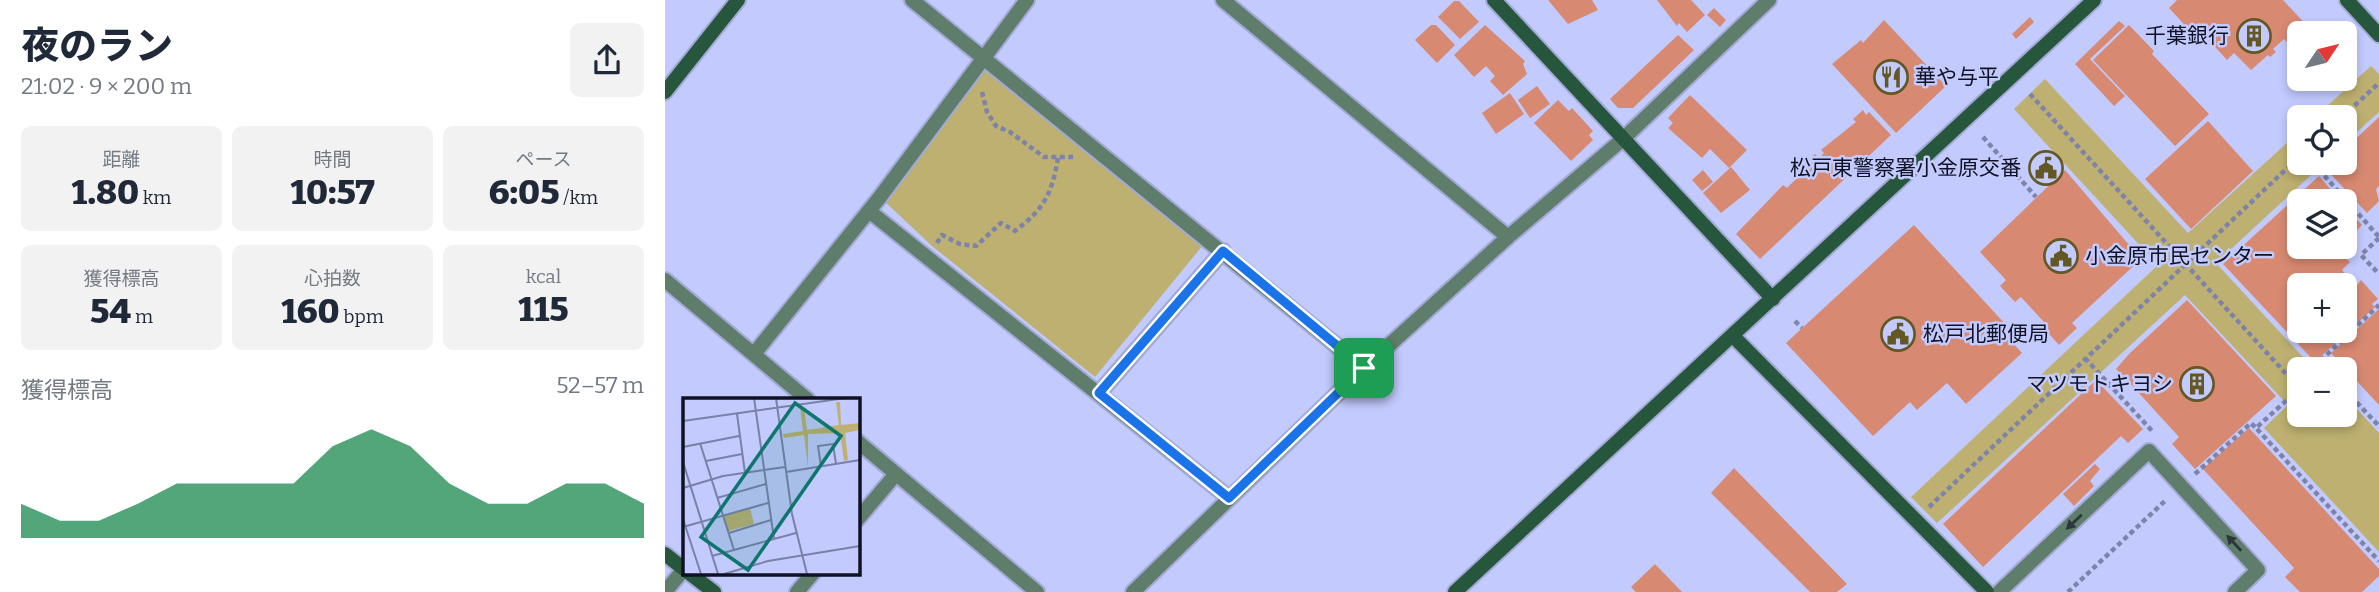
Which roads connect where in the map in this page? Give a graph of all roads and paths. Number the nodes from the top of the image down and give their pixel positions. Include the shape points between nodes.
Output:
1 (738, 0) edge
2 (912, 0) edge
3 (1027, 0) edge
4 (1223, 0) edge
5 (1494, 0) edge
6 (1769, 0) edge
7 (2094, 0) edge
8 (2347, 0) edge
9 (2379, 34) edge
10 (985, 61) junction
11 (2379, 83) edge
12 (665, 92) edge
13 (2030, 94) dead end
14 (2355, 105) edge
15 (1983, 137) dead end
16 (1623, 139) junction
17 (1058, 158) junction
18 (1081, 164) dead end
19 (2287, 168) edge
20 (2324, 175) edge
21 (2036, 197) dead end
22 (869, 211) junction
23 (1508, 237) junction
24 (2379, 238) edge
25 (932, 246) dead end
26 (1223, 251) junction
27 (2185, 263) junction
28 (2379, 274) edge
29 (665, 280) edge
30 (1773, 299) junction
31 (2379, 304) edge
32 (1795, 321) dead end
33 (1802, 328) dead end
34 (1733, 336) junction
35 (754, 354) junction
36 (2324, 357) edge
37 (1364, 368) junction
38 (2287, 375) edge
39 (1099, 393) junction
40 (806, 398) edge
41 (2287, 399) edge
42 (2357, 403) edge
43 (2379, 426) edge
44 (2256, 428) junction
45 (859, 443) edge
46 (896, 474) junction
47 (2192, 475) dead end
48 (1229, 498) junction
49 (859, 518) edge
50 (1916, 520) junction
51 (665, 555) edge
52 (2379, 561) edge
53 (683, 568) edge
54 (683, 570) edge
55 (690, 574) edge
56 (812, 574) edge
57 (666, 592) edge
58 (714, 592) edge
59 (797, 592) edge
60 (1037, 592) edge
61 (1133, 592) edge
62 (1455, 592) edge
63 (1987, 592) edge
64 (1999, 592) edge
65 (2235, 592) edge

1 - 12 street
2 - 10 street
3 - 10 street
4 - 23 street
5 - 16 street
6 - 16 street
7 - 30 street
8 - 9 street
10 - 17 path via 979,79 987,112 996,126 1044,157
10 - 22 street
10 - 26 street
11 - 14 path
13 - 27 path
15 - 21 path
16 - 23 street
16 - 30 street
17 - 18 path via 1071,156
17 - 25 path via 1047,200 1015,231 1001,223 976,246 942,235
19 - 27 path
20 - 24 path
22 - 35 street
22 - 39 street
23 - 37 street
24 - 28 path via 2361,255
26 - 37 street
26 - 39 street
27 - 38 path
27 - 50 path
29 - 35 street
30 - 34 street
31 - 36 path
32 - 33 path
34 - 50 street
34 - 62 street
35 - 40 street
37 - 48 street
39 - 48 street
41 - 44 path
42 - 43 path
44 - 47 path via 2251,423
44 - 52 path
45 - 46 street
46 - 49 street
46 - 60 street
48 - 61 street
50 - 63 street
51 - 53 street
54 - 57 street
55 - 58 street
56 - 59 street
65 -> 64 street via 2258,570 2149,452

